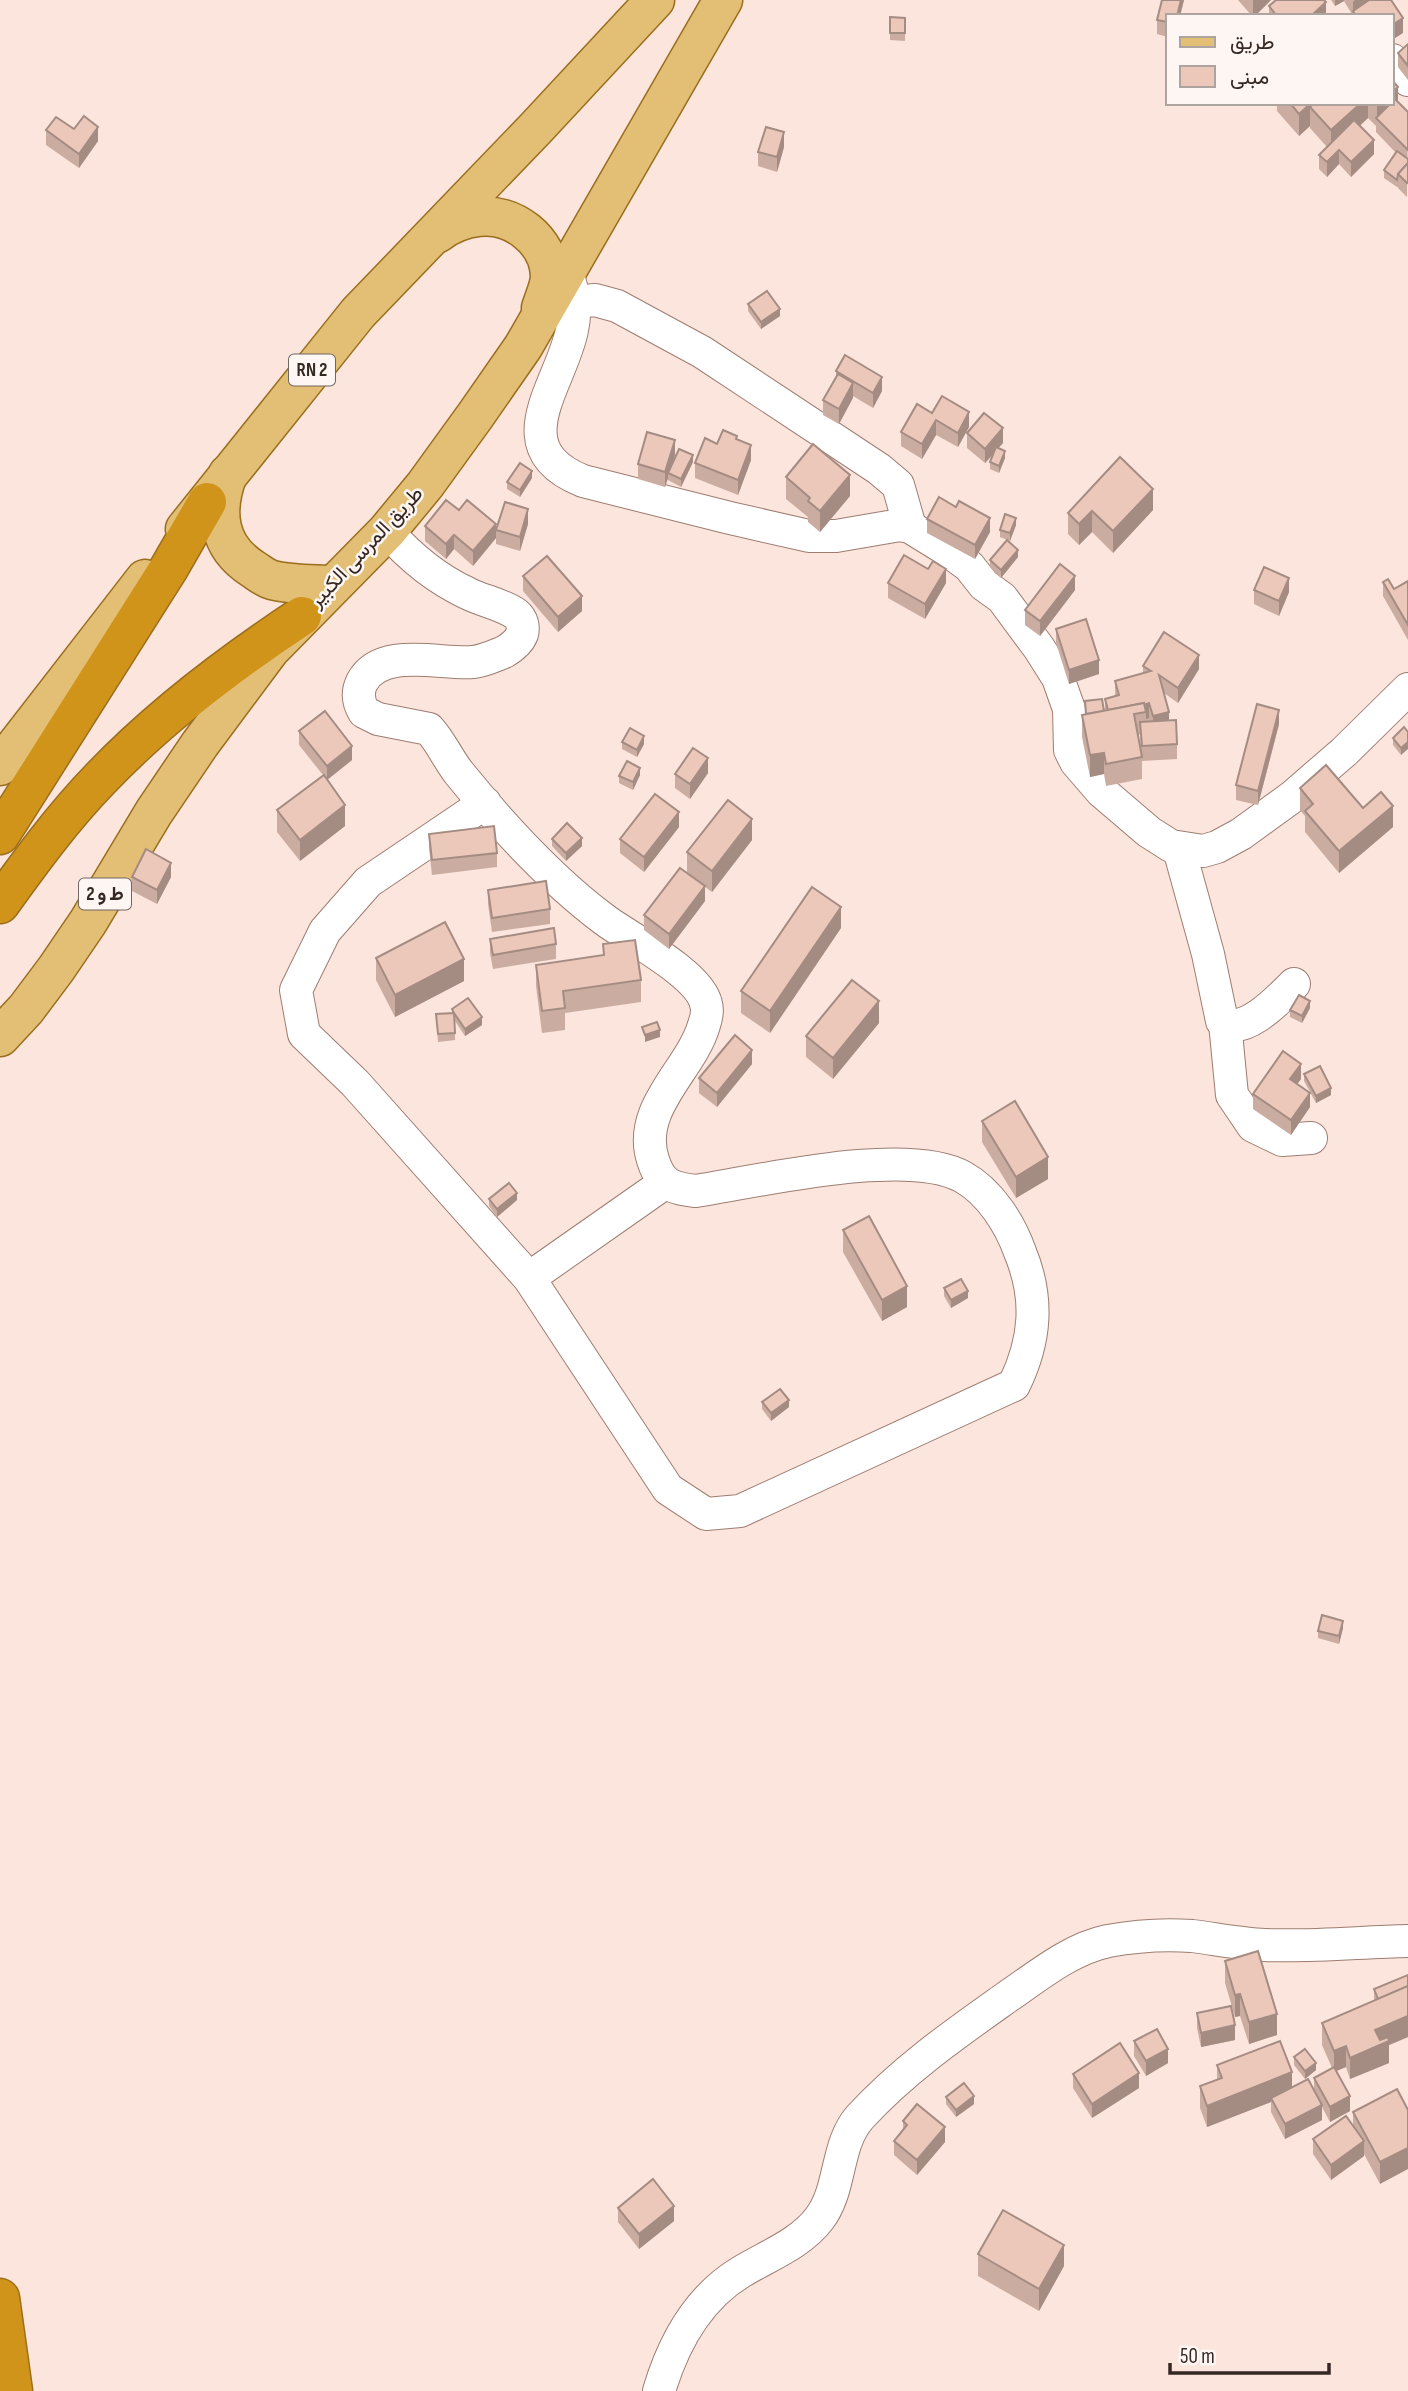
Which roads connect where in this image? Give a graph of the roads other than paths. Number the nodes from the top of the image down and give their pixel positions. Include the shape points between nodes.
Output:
1 (655, 0) edge
2 (723, 0) edge
3 (1394, 63) edge
4 (1408, 79) edge
5 (424, 242) junction
6 (571, 286) junction
7 (535, 327) junction
8 (229, 472) junction
9 (207, 502) junction
10 (910, 527) junction
11 (387, 531) junction
12 (332, 585) junction
13 (302, 616) junction
14 (1408, 689) edge
15 (0, 766) edge
16 (485, 803) junction
17 (1, 833) edge
18 (1179, 849) junction
19 (0, 904) edge
20 (1294, 984) dead end
21 (1225, 1023) junction
22 (0, 1037) edge
23 (1311, 1138) dead end
24 (666, 1182) junction
25 (529, 1278) junction
26 (1408, 1941) edge
27 (0, 2298) edge
28 (667, 2384) edge
29 (13, 2391) edge

1 - 5 main road, RN 2
2 - 6 main road, طريق المرسى الكبير
3 - 4 street
5 - 7 main road via 452,224 480,216 523,228 542,250 550,277
5 - 8 main road, RN 2 via 358,313
6 - 7 main road, طريق المرسى الكبير
6 - 10 street via 702,352 879,469 898,485
6 - 10 street via 574,320 540,421 543,447 554,465 583,481 809,536
7 - 11 main road, طريق المرسى الكبير via 425,485
8 - 9 main road, RN 2
8 - 12 main road via 220,511 230,550 269,579
9 - 15 main road, RN 2
9 - 17 highway
10 - 18 street via 969,566 1002,598 1058,678 1069,709 1070,750 1076,762 1101,791 1149,832
11 - 12 main road, طريق المرسى الكبير
11 - 16 street via 427,570 467,594 514,613 522,622 519,641 491,658 395,661 367,674 358,694 359,705 370,717 429,729
12 - 13 main road, طريق المرسى الكبير
13 - 19 highway via 190,695 100,779
13 - 22 main road, طريق المرسى الكبير / ط و 2 via 270,650 200,744 56,969
14 - 18 street via 1313,779 1241,834 1203,851
16 - 24 street via 553,877 605,920 685,974 706,1004 699,1042 656,1109 649,1134 649,1150
16 - 25 street via 368,882 325,930 296,990 304,1034 355,1083
18 - 21 street
20 - 21 street via 1260,1015 1240,1025
21 - 23 street via 1232,1095 1253,1126 1282,1140
24 - 25 street
24 - 25 street via 696,1191 841,1168 906,1165 962,1177 994,1205 1014,1236 1029,1274 1033,1326 1026,1361 1014,1385 740,1511 706,1514 668,1489
26 - 28 street via 1262,1945 1147,1936 1105,1942 1056,1963 936,2047 858,2119 821,2217 808,2232 738,2274 693,2315
27 - 29 highway

